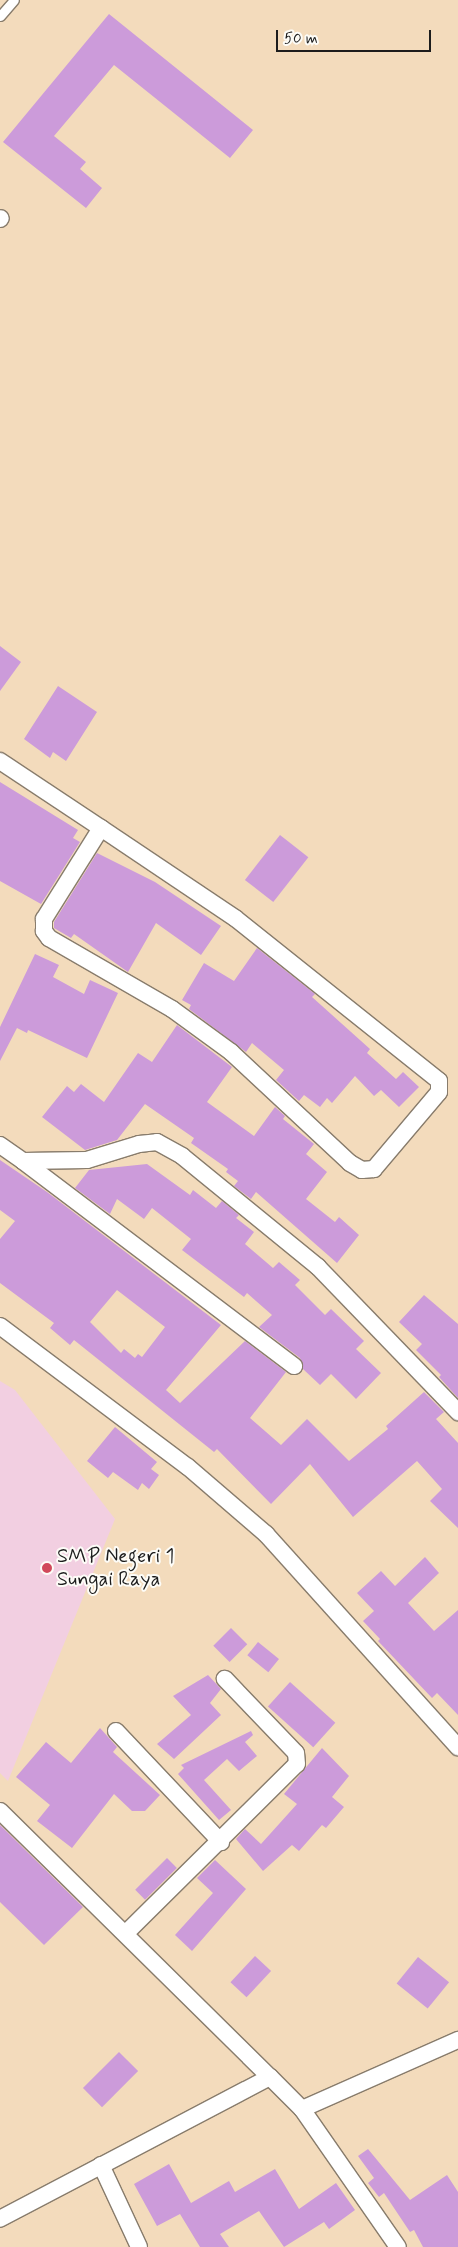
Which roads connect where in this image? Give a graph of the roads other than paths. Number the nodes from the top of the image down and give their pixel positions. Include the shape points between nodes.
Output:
1 (14, 0) edge
2 (0, 16) edge
3 (0, 761) edge
4 (101, 828) junction
5 (0, 1145) edge
6 (23, 1161) junction
7 (0, 1326) edge
8 (294, 1366) dead end
9 (458, 1412) edge
10 (225, 1679) dead end
11 (116, 1731) dead end
12 (458, 1748) edge
13 (0, 1811) edge
14 (222, 1842) junction
15 (126, 1933) junction
16 (458, 2040) edge
17 (270, 2077) junction
18 (302, 2109) junction
19 (101, 2165) junction
20 (0, 2218) edge
21 (139, 2247) edge
22 (398, 2247) edge

1 - 2 lane
3 - 4 street
4 - 4 street via 235,918 439,1081 440,1092 374,1170 362,1170 350,1163 232,1052 172,1009 49,938 44,932 44,919
5 - 6 street
6 - 8 street
6 - 9 street via 87,1160 157,1142 182,1156 318,1267
7 - 12 street via 188,1467 266,1534
10 - 14 street via 298,1759
11 - 14 street
13 - 15 street
14 - 15 street
15 - 17 street
16 - 18 street
17 - 18 street
17 - 19 street
18 - 22 street
19 - 20 street
19 - 21 street

